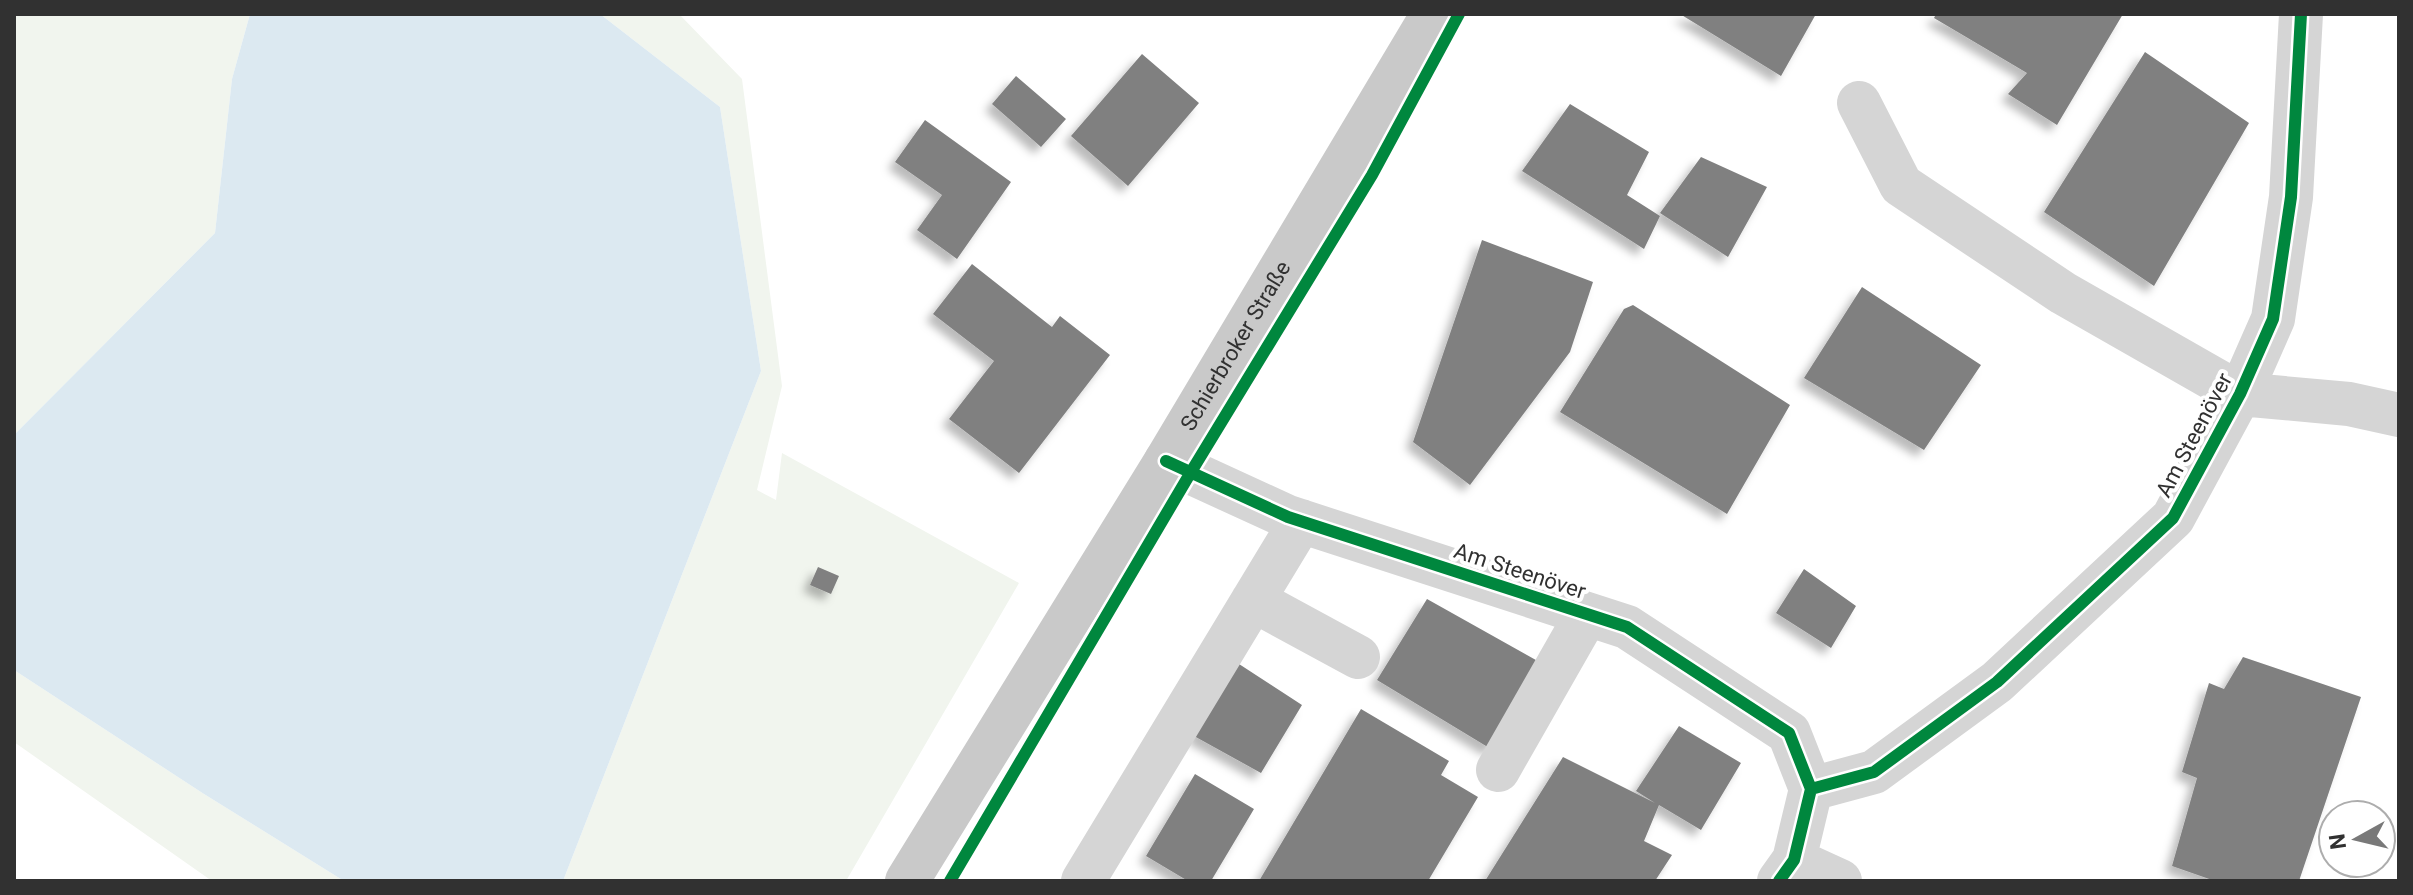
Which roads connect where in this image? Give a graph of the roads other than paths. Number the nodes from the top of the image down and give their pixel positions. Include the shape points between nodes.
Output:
1 (1433, 14) edge
2 (2301, 14) edge
3 (1859, 103) dead end
4 (2240, 394) junction
5 (2399, 415) edge
6 (1166, 461) junction
7 (1301, 521) junction
8 (1253, 600) junction
9 (1587, 614) junction
10 (1358, 657) dead end
11 (1498, 770) dead end
12 (1811, 789) junction
13 (1786, 870) edge
14 (907, 881) edge
15 (1083, 881) edge
16 (1840, 881) edge

1 - 6 main road, Schierbroker Straße
2 - 4 street, Am Steenöver via 2291,197 2273,319
3 - 4 street, Am Steenöver via 1901,185 2063,293
4 - 5 street via 2349,404
4 - 12 street, Am Steenöver via 2173,518 1997,682 1874,772
6 - 7 street, Am Steenöver
6 - 14 main road, Schierbroker Straße
7 - 8 street
7 - 9 street, Am Steenöver
8 - 10 street
8 - 15 street
9 - 11 street
9 - 12 street, Am Steenöver via 1627,627 1789,733
12 - 13 street
13 - 16 street

